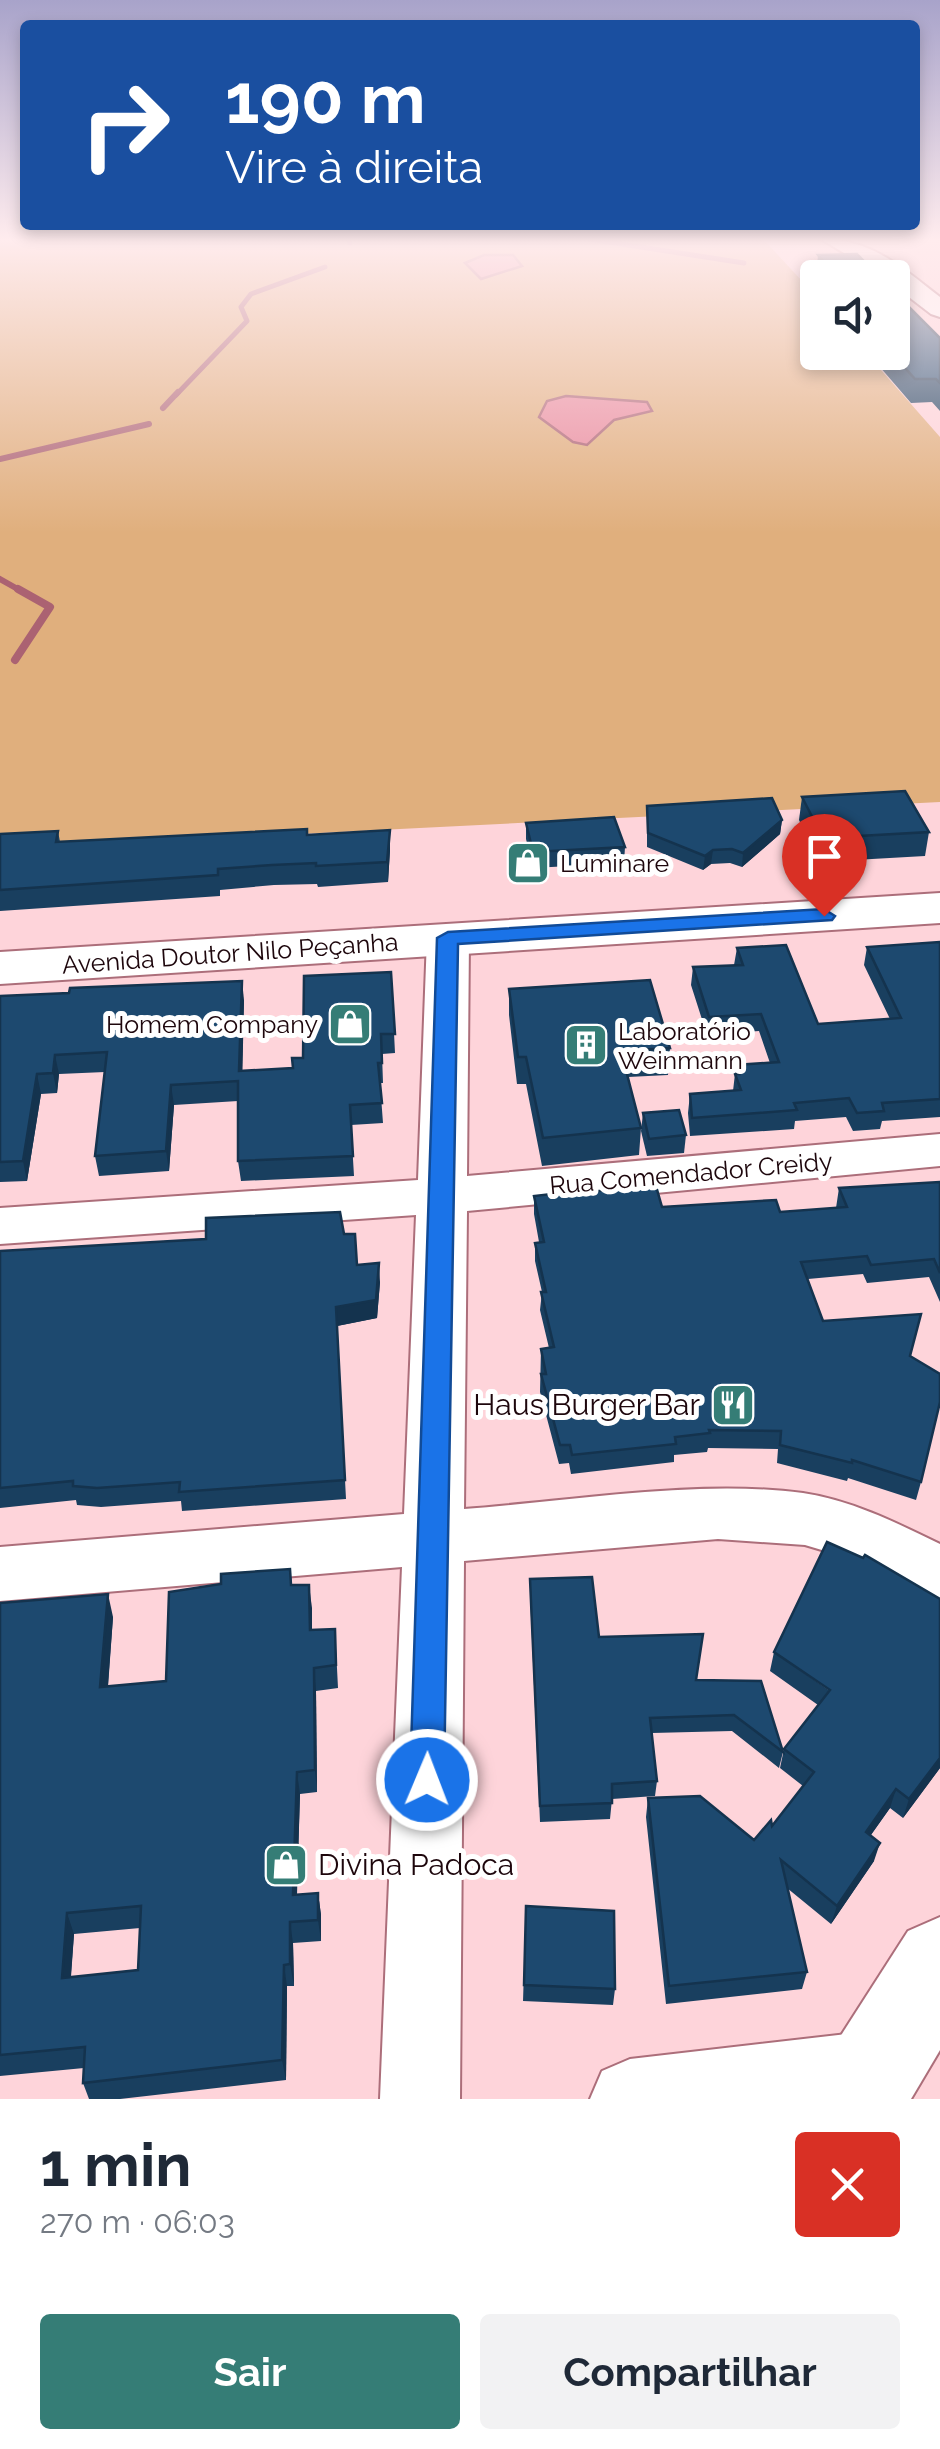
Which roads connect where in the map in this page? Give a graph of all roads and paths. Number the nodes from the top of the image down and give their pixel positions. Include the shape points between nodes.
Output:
1 (940, 880) edge
2 (522, 903) junction
3 (940, 908) edge
4 (0, 932) edge
5 (448, 938) junction
6 (0, 968) edge
7 (940, 1150) edge
8 (441, 1196) junction
9 (0, 1226) edge
10 (433, 1540) junction
11 (0, 1574) edge
12 (940, 1574) edge
13 (940, 1962) edge
14 (864, 2084) edge
15 (420, 2099) edge
16 (630, 2099) edge

1 - 2 main road, Avenida Doutor Nilo Peçanha
2 - 4 main road, Avenida Doutor Nilo Peçanha
2 - 5 main road via 480,917
3 - 5 main road, Avenida Doutor Nilo Peçanha
5 - 6 main road, Avenida Doutor Nilo Peçanha
5 - 8 street
7 - 8 street, Rua Comendador Creidy
8 - 9 street, Rua Comendador Creidy
8 - 10 street
10 - 11 street
10 - 12 street via 718,1514 805,1519 869,1538
10 - 15 street
13 - 14 main road
14 - 16 street

